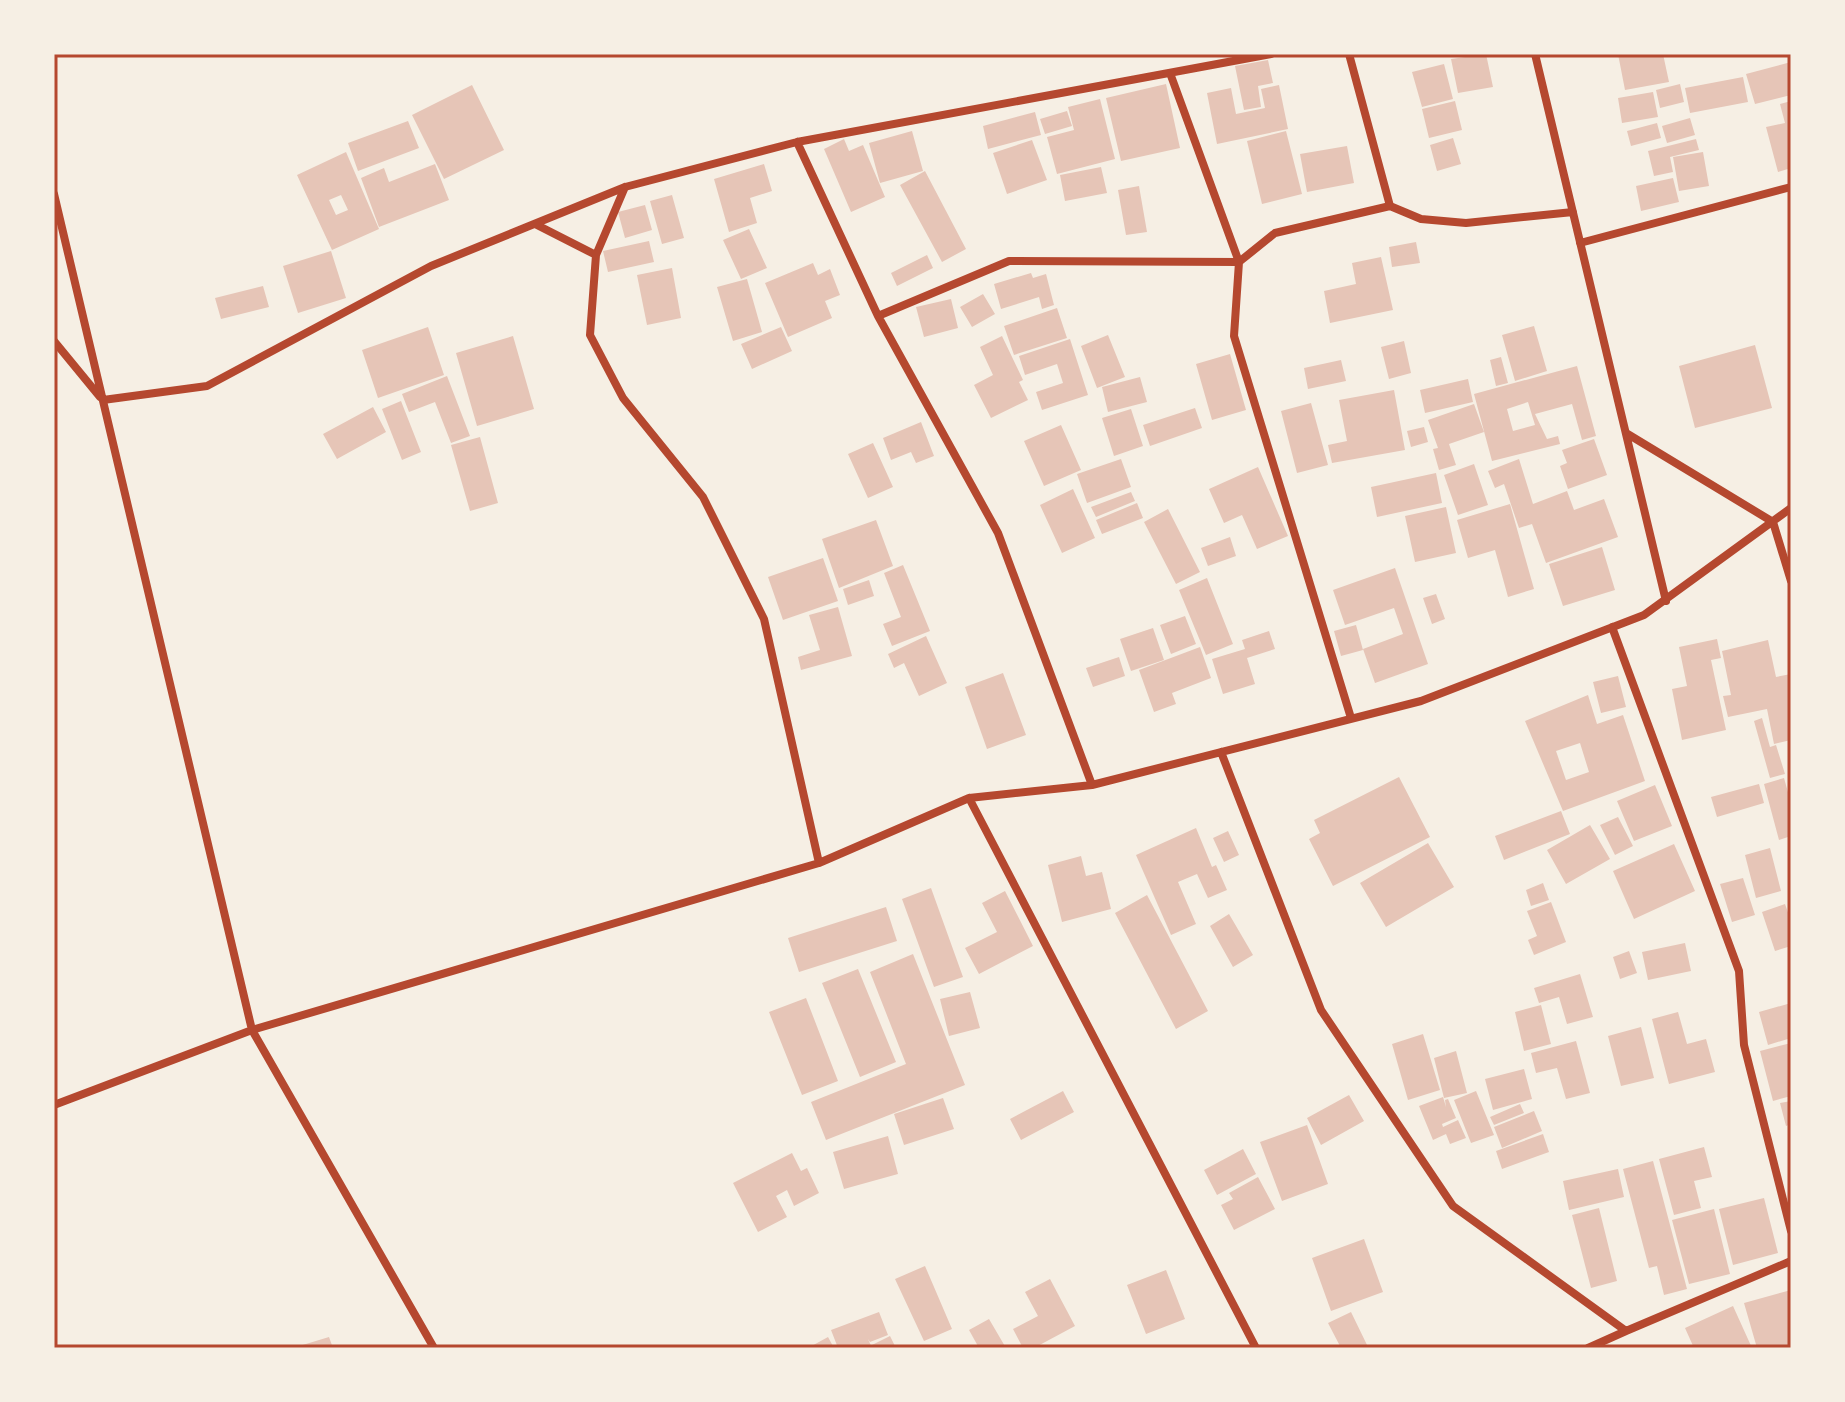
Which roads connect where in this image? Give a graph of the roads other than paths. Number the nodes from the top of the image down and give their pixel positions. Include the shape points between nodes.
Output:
1 (1271, 54) edge
2 (1349, 54) edge
3 (1535, 54) edge
4 (1170, 73) junction
5 (797, 142) junction
6 (625, 187) junction
7 (1791, 187) edge
8 (54, 194) edge
9 (1390, 206) junction
10 (1573, 212) junction
11 (535, 224) junction
12 (1580, 243) junction
13 (596, 255) junction
14 (1239, 262) junction
15 (878, 316) junction
16 (54, 341) edge
17 (103, 400) junction
18 (1626, 433) junction
19 (1791, 508) edge
20 (1773, 522) junction
21 (1791, 581) edge
22 (1666, 601) junction
23 (1612, 627) junction
24 (1351, 718) junction
25 (1221, 752) junction
26 (1092, 785) junction
27 (969, 798) junction
28 (819, 863) junction
29 (252, 1030) junction
30 (54, 1105) edge
31 (1791, 1231) edge
32 (1791, 1261) edge
33 (1626, 1331) junction
34 (434, 1348) edge
35 (1256, 1348) edge
36 (1588, 1348) edge

1 - 4 street
2 - 9 street
3 - 10 street
4 - 5 street
4 - 14 street
5 - 6 street
5 - 15 street
6 - 11 street
6 - 13 street
7 - 12 street
8 - 17 street
9 - 10 street via 1421,219 1466,223
9 - 14 street via 1275,233
10 - 12 street
11 - 13 street
11 - 17 street via 431,266 207,386
12 - 18 street
13 - 28 street via 590,335 623,398 703,497 764,619
14 - 15 street via 1009,261
14 - 24 street via 1234,336
15 - 26 street via 998,533
16 - 17 street
17 - 29 street
18 - 20 street
18 - 22 street
19 - 20 street
20 - 21 street
20 - 22 street
22 - 23 street
23 - 24 street via 1421,701
23 - 31 street via 1739,971 1744,1045
24 - 25 street
25 - 26 street
25 - 33 street via 1321,1010 1453,1206
26 - 27 street
27 - 28 street
27 - 35 street
28 - 29 street
29 - 30 street
29 - 34 street
32 - 33 street
33 - 36 street

